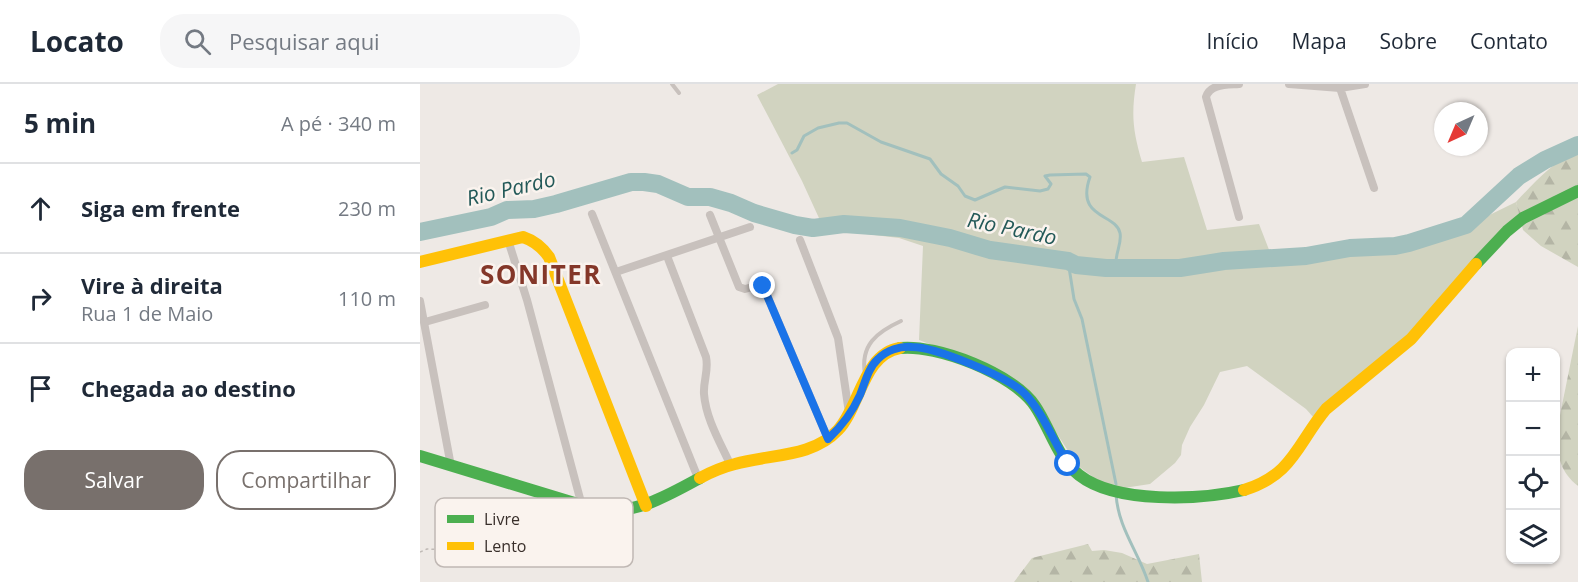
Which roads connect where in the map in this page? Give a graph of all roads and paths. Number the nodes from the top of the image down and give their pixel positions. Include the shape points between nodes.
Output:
1 (672, 84) edge
2 (1239, 84) edge
3 (1288, 84) edge
4 (1365, 84) edge
5 (1340, 87) junction
6 (679, 93) dead end
7 (1374, 188) dead end
8 (1578, 191) edge
9 (592, 214) dead end
10 (710, 215) dead end
11 (1239, 217) dead end
12 (750, 227) dead end
13 (720, 238) junction
14 (508, 240) junction
15 (800, 240) dead end
16 (667, 256) junction
17 (420, 262) edge
18 (616, 272) junction
19 (420, 301) edge
20 (485, 304) dead end
21 (901, 321) dead end
22 (425, 322) junction
23 (866, 380) junction
24 (849, 416) junction
25 (828, 439) junction
26 (420, 456) edge
27 (730, 464) junction
28 (451, 466) junction
29 (698, 478) junction
30 (556, 498) edge
31 (580, 498) edge
32 (646, 506) junction
33 (633, 511) edge
34 (435, 549) edge
35 (420, 552) edge

1 - 6 lane
2 - 11 street via 1215,86 1206,97
3 - 5 street
4 - 5 street
5 - 7 street
8 - 23 street via 1525,216 1476,261 1431,321 1325,410 1287,468 1269,481 1222,496 1132,494 1089,482 1068,464 1041,415 1023,392 998,377 925,348 904,347 886,353 877,360
9 - 18 street
10 - 13 street
12 - 13 street
13 - 16 street
13 - 25 street via 739,287 764,288
14 - 17 street
14 - 31 street
14 - 32 street via 534,240 549,257
15 - 24 street via 838,338
16 - 18 street
16 - 27 street via 706,357 704,398
18 - 29 street
19 - 22 street
20 - 22 street
21 - 23 lane via 883,330 867,348 863,362
22 - 28 street
23 - 24 street
24 - 25 street
25 - 27 street via 801,450
26 - 28 street
27 - 29 street
28 - 30 street
29 - 32 street
32 - 33 street
34 - 35 path

